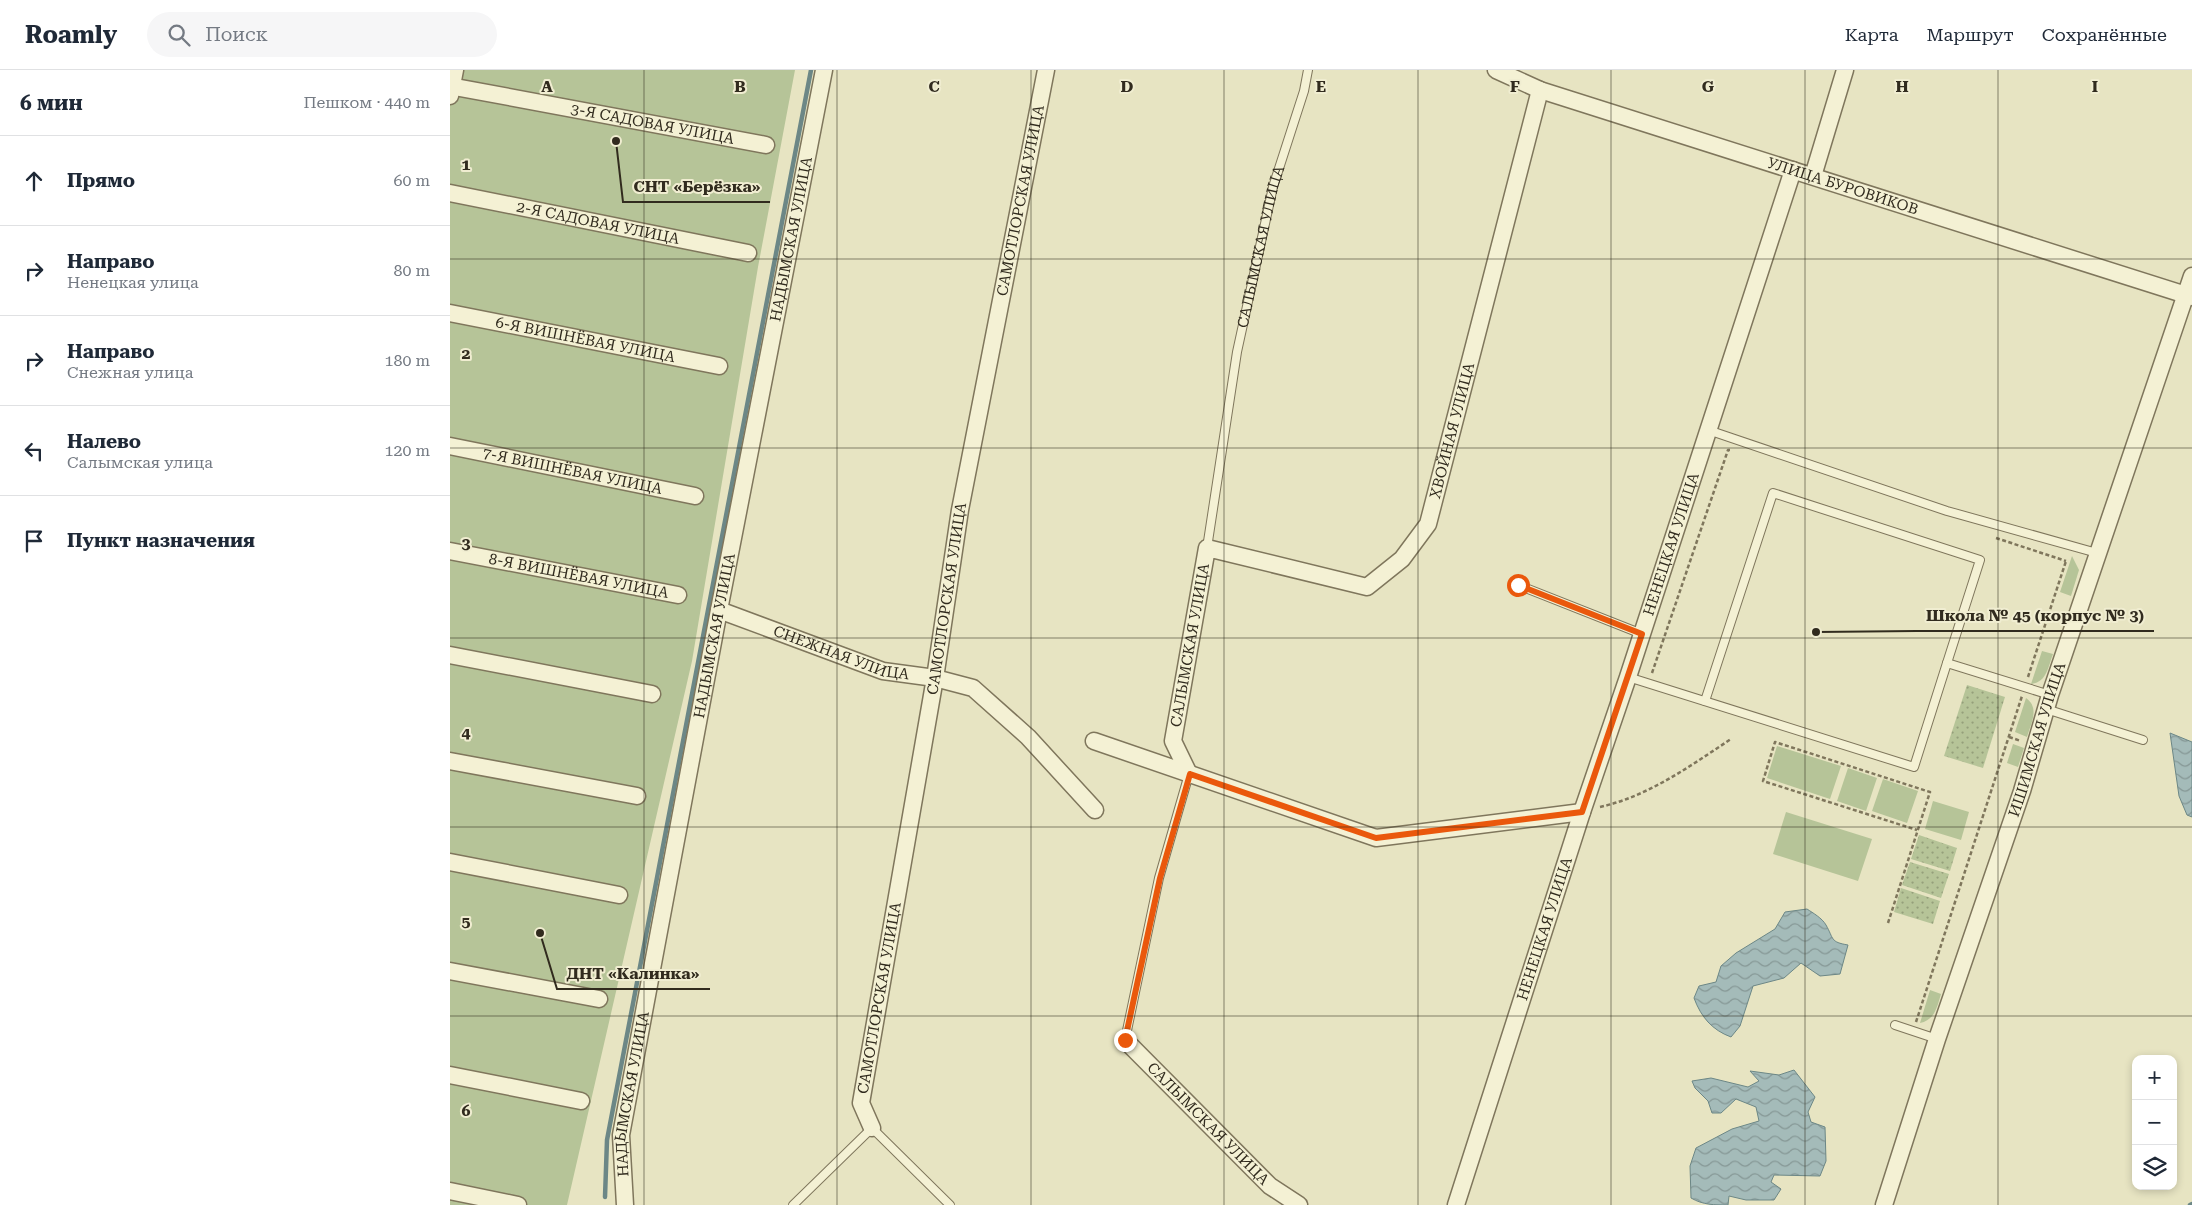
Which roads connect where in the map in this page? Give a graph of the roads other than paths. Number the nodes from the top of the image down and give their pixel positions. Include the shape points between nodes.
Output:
1 (455, 70) edge
2 (824, 70) edge
3 (1046, 70) edge
4 (1308, 70) edge
5 (1496, 70) edge
6 (1845, 70) edge
7 (451, 89) edge
8 (1540, 90) junction
9 (766, 145) dead end
10 (1793, 170) junction
11 (1813, 176) junction
12 (450, 193) edge
13 (748, 253) dead end
14 (2192, 276) edge
15 (2189, 296) edge
16 (450, 313) edge
17 (719, 366) dead end
18 (1707, 429) junction
19 (450, 446) edge
20 (695, 496) dead end
21 (1207, 548) junction
22 (450, 551) edge
23 (2097, 554) junction
24 (1518, 585) dead end
25 (678, 596) dead end
26 (719, 610) junction
27 (1642, 634) junction
28 (450, 655) edge
29 (1947, 663) junction
30 (1628, 677) junction
31 (936, 678) junction
32 (652, 694) dead end
33 (1705, 702) junction
34 (2048, 702) junction
35 (2143, 740) dead end
36 (1094, 741) dead end
37 (450, 761) edge
38 (1190, 774) junction
39 (637, 796) dead end
40 (1094, 810) dead end
41 (1582, 812) junction
42 (450, 862) edge
43 (619, 895) dead end
44 (450, 971) edge
45 (600, 999) dead end
46 (1895, 1025) dead end
47 (1937, 1038) junction
48 (1125, 1040) joint
49 (450, 1075) edge
50 (581, 1101) dead end
51 (872, 1128) junction
52 (450, 1191) edge
53 (518, 1205) edge
54 (625, 1205) edge
55 (793, 1205) edge
56 (950, 1205) edge
57 (1299, 1205) edge
58 (1456, 1205) edge
59 (1884, 1205) edge

1 - 7 street
2 - 26 street, НАДЫМСКАЯ УЛИЦА
3 - 31 street, САМОТЛОРСКАЯ УЛИЦА via 960,510
4 - 21 lane, САЛЫМСКАЯ УЛИЦА via 1273,187 1237,352
5 - 8 street, УЛИЦА БУРОВИКОВ
6 - 11 street
7 - 9 street, 3-Я САДОВАЯ УЛИЦА
8 - 10 street, УЛИЦА БУРОВИКОВ
8 - 21 street, ХВОЙНАЯ УЛИЦА via 1428,524 1408,552 1367,587
10 - 11 street, УЛИЦА БУРОВИКОВ
10 - 18 street, НЕНЕЦКАЯ УЛИЦА
11 - 15 street, УЛИЦА БУРОВИКОВ
12 - 13 street, 2-Я САДОВАЯ УЛИЦА
14 - 15 street, ИШИМСКАЯ УЛИЦА
15 - 23 street, ИШИМСКАЯ УЛИЦА
16 - 17 street, 6-Я ВИШНЁВАЯ УЛИЦА
18 - 23 lane via 1947,511
18 - 27 street, НЕНЕЦКАЯ УЛИЦА
19 - 20 street, 7-Я ВИШНЁВАЯ УЛИЦА
21 - 38 street, САЛЫМСКАЯ УЛИЦА via 1173,741
22 - 25 street, 8-Я ВИШНЁВАЯ УЛИЦА
23 - 34 street, ИШИМСКАЯ УЛИЦА
24 - 27 lane
26 - 31 street, СНЕЖНАЯ УЛИЦА via 883,671
26 - 54 street, НАДЫМСКАЯ УЛИЦА via 621,1135
27 - 30 street, НЕНЕЦКАЯ УЛИЦА
28 - 32 street
29 - 33 lane via 1914,767
29 - 33 lane via 1980,560 1773,493
29 - 34 lane via 2025,688
30 - 33 lane
30 - 41 street, НЕНЕЦКАЯ УЛИЦА
31 - 40 street, СНЕЖНАЯ УЛИЦА via 974,688 1028,737
31 - 51 street, САМОТЛОРСКАЯ УЛИЦА via 861,1103
34 - 35 lane
34 - 47 street, ИШИМСКАЯ УЛИЦА via 2022,791
36 - 38 street
37 - 39 street
38 - 41 street via 1376,838
38 - 48 lane, САЛЫМСКАЯ УЛИЦА via 1160,878
41 - 58 street, НЕНЕЦКАЯ УЛИЦА
42 - 43 street
44 - 45 street
46 - 47 lane
47 - 59 street, ИШИМСКАЯ УЛИЦА
48 - 57 street, САЛЫМСКАЯ УЛИЦА via 1270,1186
49 - 50 street
51 - 55 lane
51 - 56 lane
52 - 53 street

